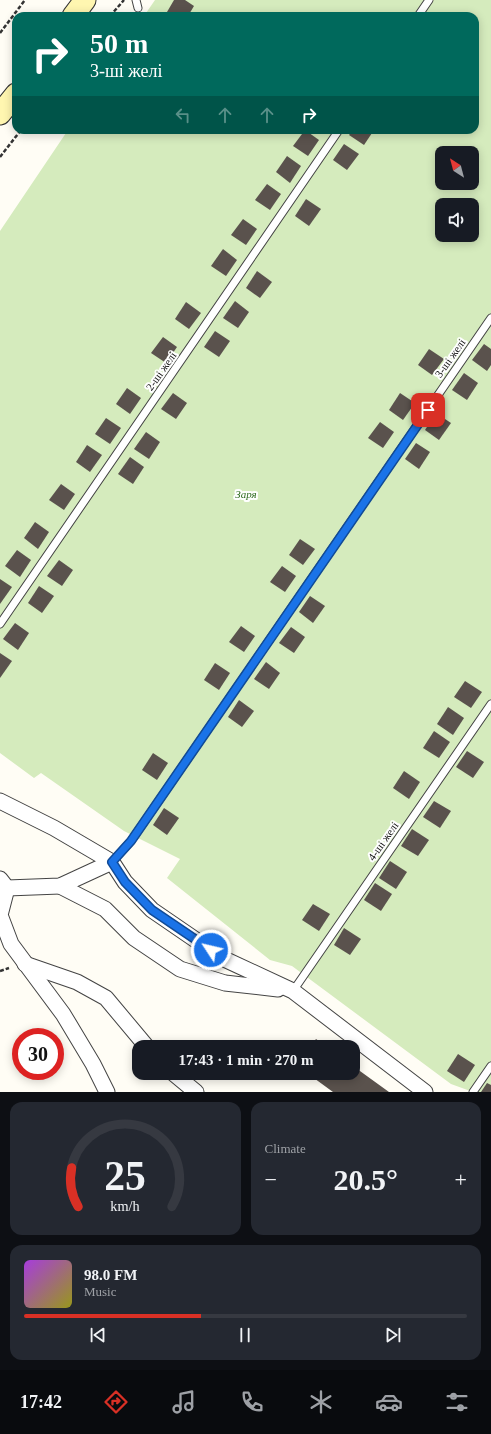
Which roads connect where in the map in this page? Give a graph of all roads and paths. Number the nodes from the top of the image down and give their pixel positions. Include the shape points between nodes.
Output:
1 (25, 0) edge
2 (85, 0) edge
3 (124, 0) edge
4 (136, 0) edge
5 (429, 0) edge
6 (138, 8) dead end
7 (16, 12) edge
8 (76, 12) edge
9 (114, 12) edge
10 (421, 12) edge
11 (12, 17) edge
12 (0, 33) edge
13 (18, 134) edge
14 (336, 134) edge
15 (0, 157) edge
16 (491, 318) edge
17 (0, 624) edge
18 (491, 704) edge
19 (0, 801) edge
20 (112, 862) junction
21 (4, 883) edge
22 (60, 886) junction
23 (25, 964) junction
24 (293, 991) junction
25 (141, 1040) edge
26 (491, 1066) edge
27 (181, 1080) edge
28 (107, 1092) edge
29 (196, 1092) edge
30 (425, 1092) edge
31 (473, 1092) edge

1 - 7 path
2 - 8 street
3 - 9 path
4 - 6 lane
5 - 10 lane
11 - 12 path
13 - 15 path
14 - 17 lane, 2-ші желі
16 - 20 lane, 3-ші желі via 131,841
18 - 24 lane, 4-ші желі
19 - 20 street via 54,828
20 - 22 street
20 - 24 street via 125,882 152,910 222,958
21 - 22 street
21 - 23 street via 0,915 11,944
22 - 24 street via 105,909 134,938 180,969 225,983
23 - 25 street via 77,982 106,998
23 - 28 street via 63,1014
24 - 30 street
26 - 31 lane
27 - 29 street

